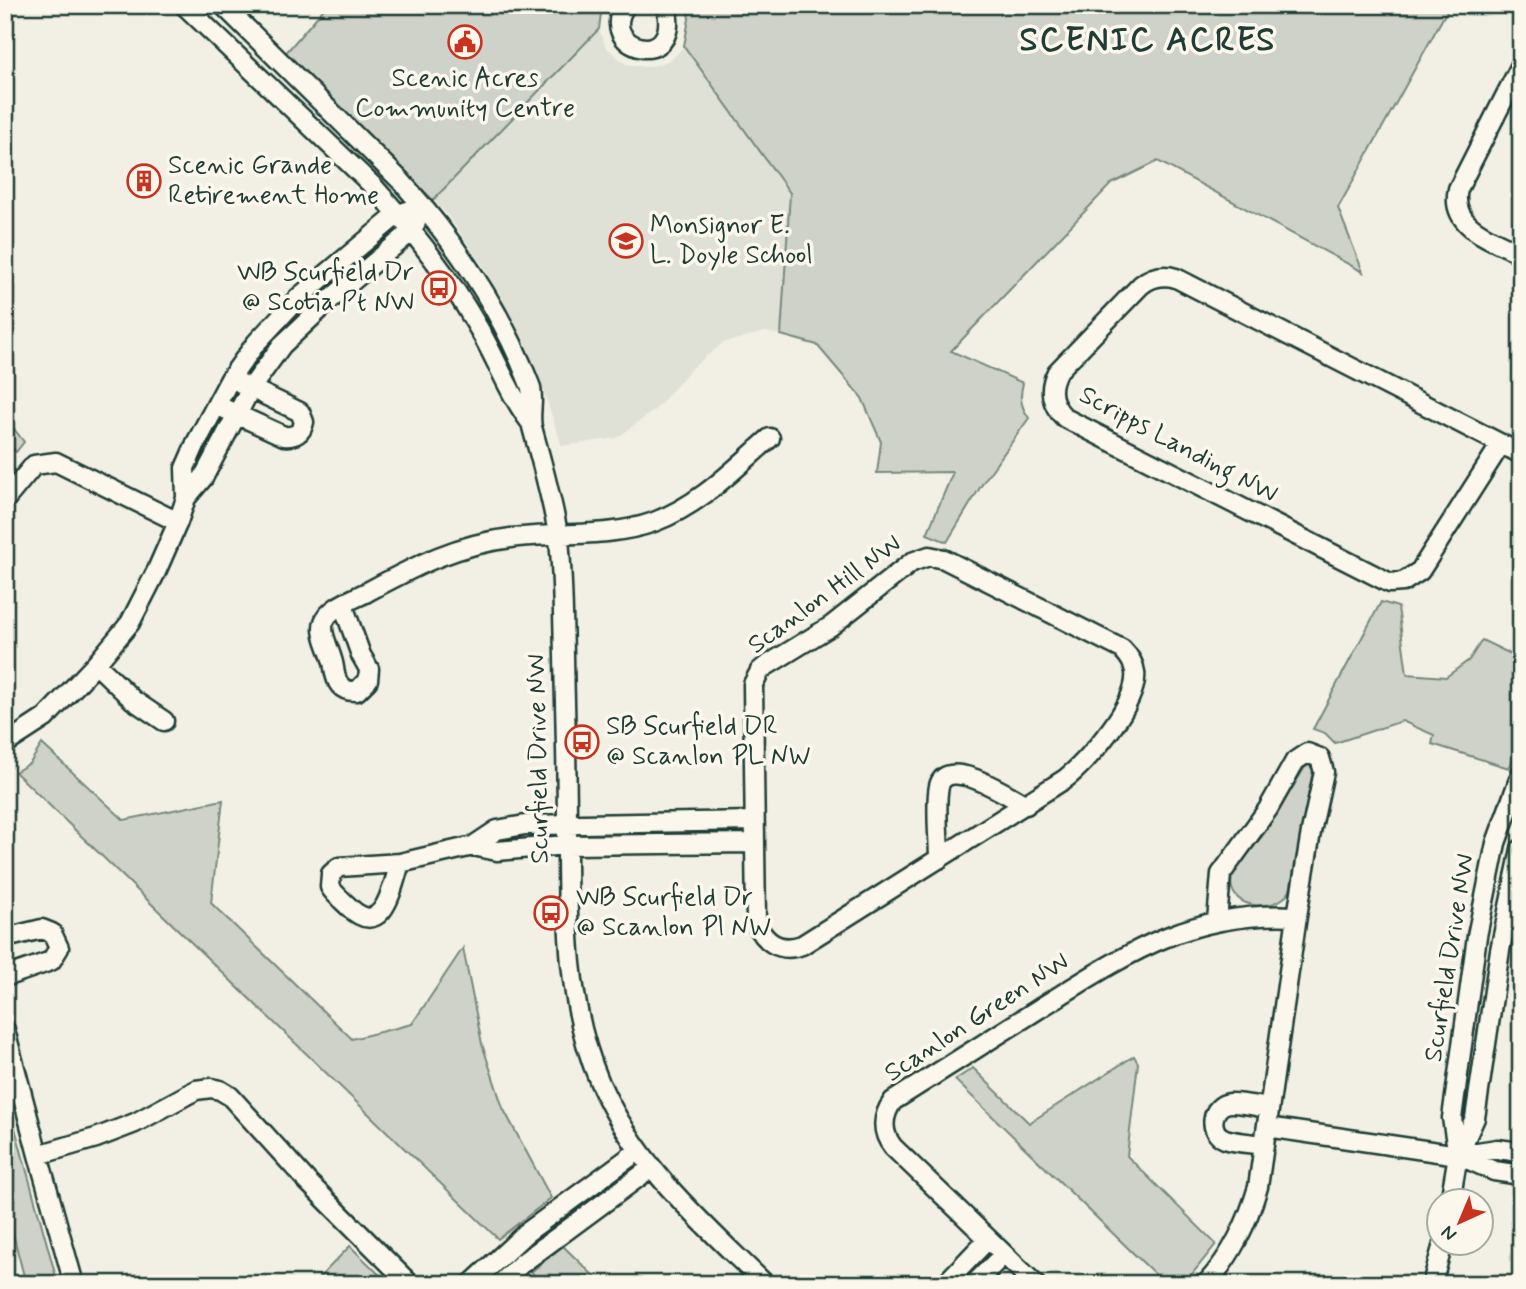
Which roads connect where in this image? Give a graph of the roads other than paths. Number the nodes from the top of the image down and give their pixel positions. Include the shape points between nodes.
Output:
1 (184, 5) edge
2 (626, 5) edge
3 (666, 5) edge
4 (226, 8) edge
5 (208, 29) junction
6 (1521, 65) edge
7 (423, 206) junction
8 (398, 214) junction
9 (412, 230) junction
10 (1521, 254) edge
11 (230, 379) junction
12 (251, 388) junction
13 (216, 404) junction
14 (236, 414) junction
15 (531, 423) junction
16 (769, 438) dead end
17 (1501, 444) junction
18 (1521, 454) edge
19 (186, 498) junction
20 (5, 500) edge
21 (178, 522) junction
22 (558, 535) junction
23 (344, 605) dead end
24 (96, 664) junction
25 (164, 721) dead end
26 (5, 744) edge
27 (1521, 774) edge
28 (1026, 805) junction
29 (754, 821) junction
30 (567, 824) junction
31 (755, 843) junction
32 (566, 845) junction
33 (472, 846) junction
34 (1521, 849) edge
35 (940, 859) junction
36 (400, 863) dead end
37 (1297, 916) junction
38 (1217, 921) junction
39 (5, 938) edge
40 (5, 977) edge
41 (5, 1030) edge
42 (1269, 1108) junction
43 (1265, 1136) junction
44 (638, 1151) junction
45 (1521, 1152) edge
46 (38, 1155) junction
47 (1458, 1155) junction
48 (650, 1168) junction
49 (1521, 1175) edge
50 (1452, 1188) edge
51 (988, 1239) junction
52 (1004, 1254) junction
53 (1439, 1258) edge
54 (74, 1284) edge
55 (410, 1284) edge
56 (471, 1284) edge
57 (500, 1284) edge
58 (765, 1284) edge
59 (945, 1284) edge
60 (974, 1284) edge
61 (1035, 1284) edge
62 (1206, 1284) edge
63 (1432, 1284) edge

1 - 5 street, Scurfield Drive NW
2 - 3 street via 620,31 628,42 643,48 658,45 667,36
4 - 5 street
4 - 7 street, Scurfield Drive NW
5 - 8 street, Scurfield Drive NW
6 - 10 street via 1456,197 1467,225
7 - 8 street
7 - 9 street
7 - 15 street, Scurfield Drive NW via 470,268 508,337 532,389
8 - 9 street, Scurfield Drive NW
8 - 11 street via 284,312
9 - 12 street via 298,328
9 - 15 street, Scurfield Drive NW via 461,298 515,402
11 - 12 street
11 - 13 street
12 - 14 street
12 - 14 street via 296,409 303,417 303,428 284,436
13 - 14 street
13 - 19 street via 186,468
14 - 19 street via 203,478
15 - 22 street, Scurfield Drive NW
16 - 22 street via 681,511 618,530
17 - 17 street, Scripps Landing NW via 1169,276 1151,278 1141,285 1057,372 1052,385 1055,406 1065,418 1390,583 1403,582 1420,571
17 - 18 street, Scripps Landing NW
19 - 21 street
20 - 21 street via 34,465 56,462
21 - 24 street via 130,623
22 - 23 street via 511,538 448,552
22 - 30 street, Scurfield Drive NW
24 - 25 street via 133,700
24 - 26 street via 45,718
27 - 47 street, Scurfield Drive NW via 1496,843 1477,936 1452,1118
28 - 29 street, Scanlon Hill NW via 1065,779 1097,748 1132,691 1134,664 1122,649 944,559 929,556 912,562 840,620 756,677 752,691
28 - 35 street, Scanlon Hill NW
28 - 35 street via 963,774 946,777 939,787
29 - 30 street
29 - 31 street, Scanlon Hill NW
30 - 32 street, Scurfield Drive NW
30 - 33 street via 497,830
31 - 32 street
31 - 35 street, Scanlon Hill NW via 756,922 766,940 789,948 802,945
32 - 33 street via 497,851
32 - 44 street, Scurfield Drive NW via 569,945 578,1012 592,1063
33 - 36 street
34 - 47 street, Scurfield Drive NW via 1502,937 1475,1118
37 - 38 street, Scanlon Green NW
37 - 38 street via 1324,772 1320,758 1307,753 1295,761 1268,809 1221,874
37 - 42 street
38 - 51 street, Scanlon Green NW via 1133,951 893,1101 884,1122 888,1141
39 - 40 street via 42,929 56,937 59,948 51,961
41 - 46 street
42 - 43 street
42 - 43 street via 1227,1104 1217,1110 1213,1120 1215,1131 1223,1138
43 - 47 street
43 - 62 street via 1258,1186 1246,1224
44 - 48 street, Scurfield Drive NW
44 - 56 street via 526,1233
45 - 47 street via 1497,1149
46 - 54 street
46 - 55 street via 135,1123 196,1090 220,1090
47 - 49 street via 1494,1171
47 - 50 street, Scurfield Drive NW
48 - 57 street
48 - 58 street, Scurfield Drive NW
51 - 52 street, Scanlon Green NW
51 - 59 street
52 - 60 street
52 - 61 street, Scanlon Green NW
53 - 63 street

